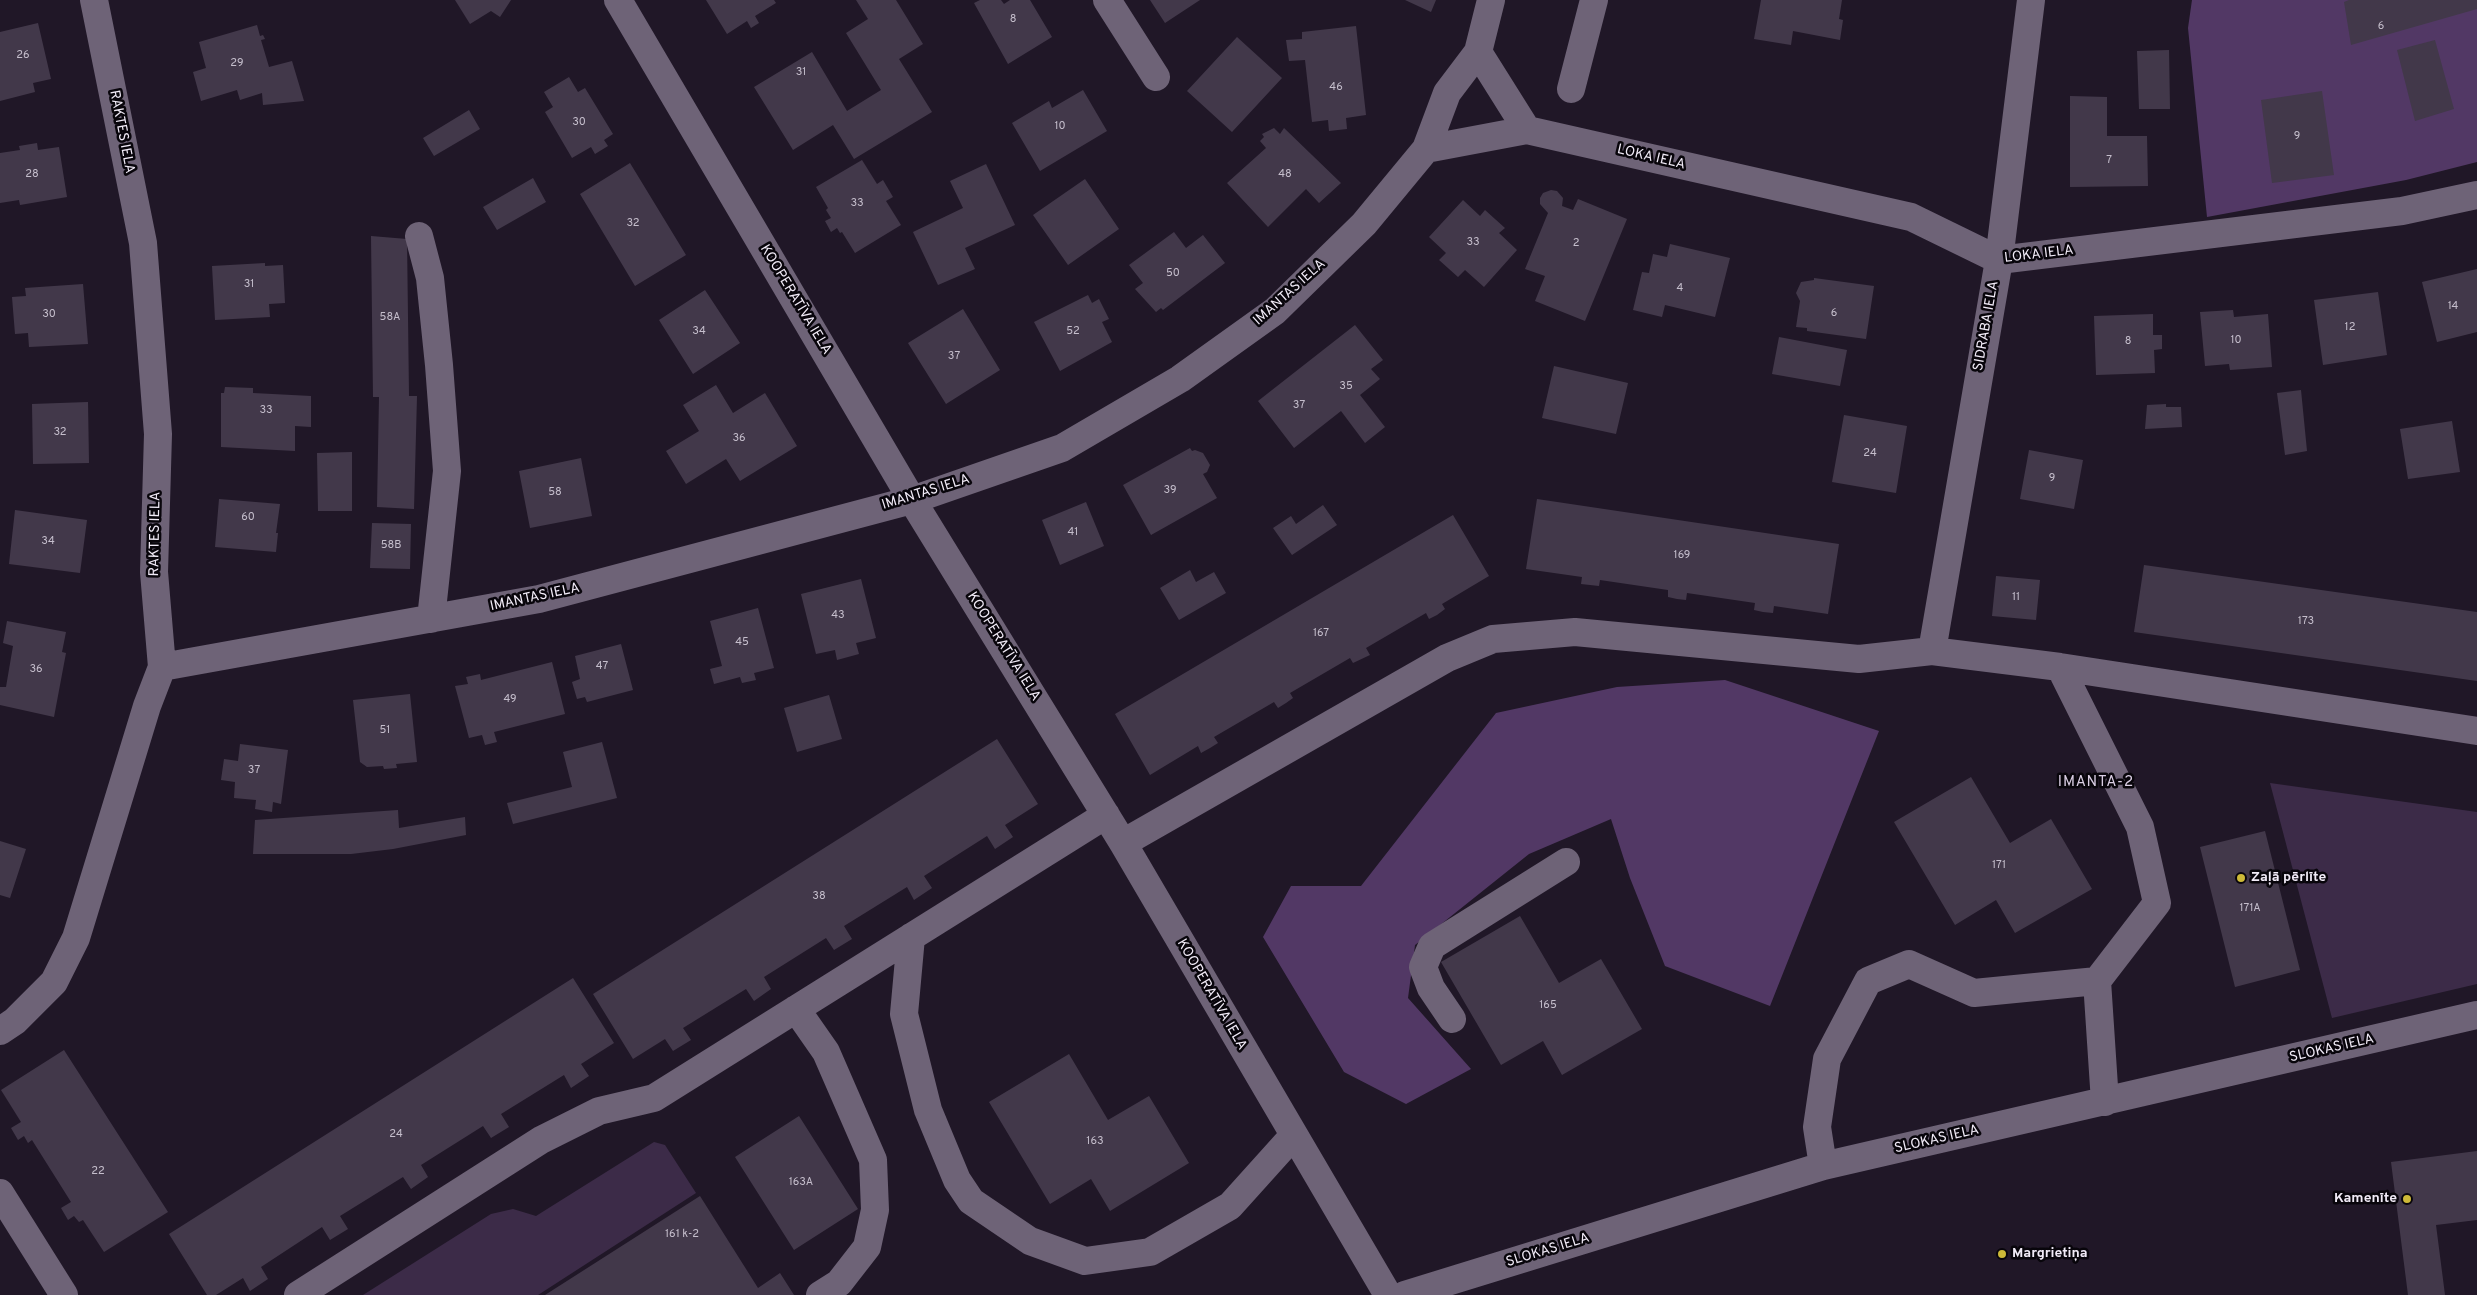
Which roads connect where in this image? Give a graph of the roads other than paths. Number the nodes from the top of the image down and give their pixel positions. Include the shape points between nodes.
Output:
1 (94, 0) edge
2 (618, 0) edge
3 (1107, 0) edge
4 (1491, 0) edge
5 (1594, 0) edge
6 (2031, 0) edge
7 (1478, 52) junction
8 (1156, 77) dead end
9 (1571, 89) dead end
10 (1527, 130) junction
11 (1426, 149) junction
12 (2477, 195) edge
13 (419, 236) dead end
14 (1999, 260) junction
15 (912, 500) junction
16 (431, 619) junction
17 (1932, 651) junction
18 (162, 667) junction
19 (2060, 667) junction
20 (2477, 731) edge
21 (1106, 814) junction
22 (1123, 843) junction
23 (1566, 862) dead end
24 (911, 937) junction
25 (2097, 981) junction
26 (796, 1009) junction
27 (2477, 1015) edge
28 (1452, 1019) dead end
29 (0, 1031) edge
30 (2105, 1102) junction
31 (1293, 1136) junction
32 (1823, 1166) junction
33 (0, 1192) edge
34 (64, 1295) edge
35 (298, 1295) edge
36 (820, 1295) edge
37 (1388, 1295) edge
38 (1406, 1295) edge

1 - 18 street, RAKTES IELA via 143,243 158,434 154,572
2 - 15 street, KOOPERATĪVA IELA
3 - 8 street
4 - 7 street, IMANTAS IELA
5 - 9 street
6 - 14 street, SIDRABA IELA
7 - 10 street
7 - 11 street, IMANTAS IELA via 1448,93
10 - 11 street, LOKA IELA
10 - 14 street, LOKA IELA via 1911,217
11 - 15 street, IMANTAS IELA via 1364,224 1275,311 1180,379 1062,448
12 - 14 street, LOKA IELA via 2402,211
13 - 16 street via 430,278 447,471
14 - 17 street, SIDRABA IELA
15 - 16 street, IMANTAS IELA via 539,599
15 - 21 street, KOOPERATĪVA IELA
16 - 18 street, IMANTAS IELA
17 - 19 street
17 - 22 street via 1859,659 1575,632 1493,639 1447,658
18 - 29 street, RAKTES IELA via 147,706 76,938 54,982 15,1021
19 - 20 street
19 - 25 street via 2140,827 2157,903
21 - 22 street, KOOPERATĪVA IELA
21 - 24 street
22 - 31 street, KOOPERATĪVA IELA
23 - 28 street via 1432,946 1423,967 1431,988
24 - 26 street
24 - 31 street via 904,1014 928,1110 957,1180 970,1201 1030,1241 1085,1261 1150,1252 1230,1206
25 - 30 street
25 - 32 street via 1974,993 1909,964 1868,981 1828,1060 1817,1127
26 - 35 street via 654,1098 599,1111 541,1140
26 - 36 street via 826,1052 873,1160 875,1210 868,1247 839,1283
27 - 30 street, SLOKAS IELA
30 - 32 street, SLOKAS IELA
31 - 37 street, KOOPERATĪVA IELA
32 - 38 street, SLOKAS IELA
33 - 34 street

